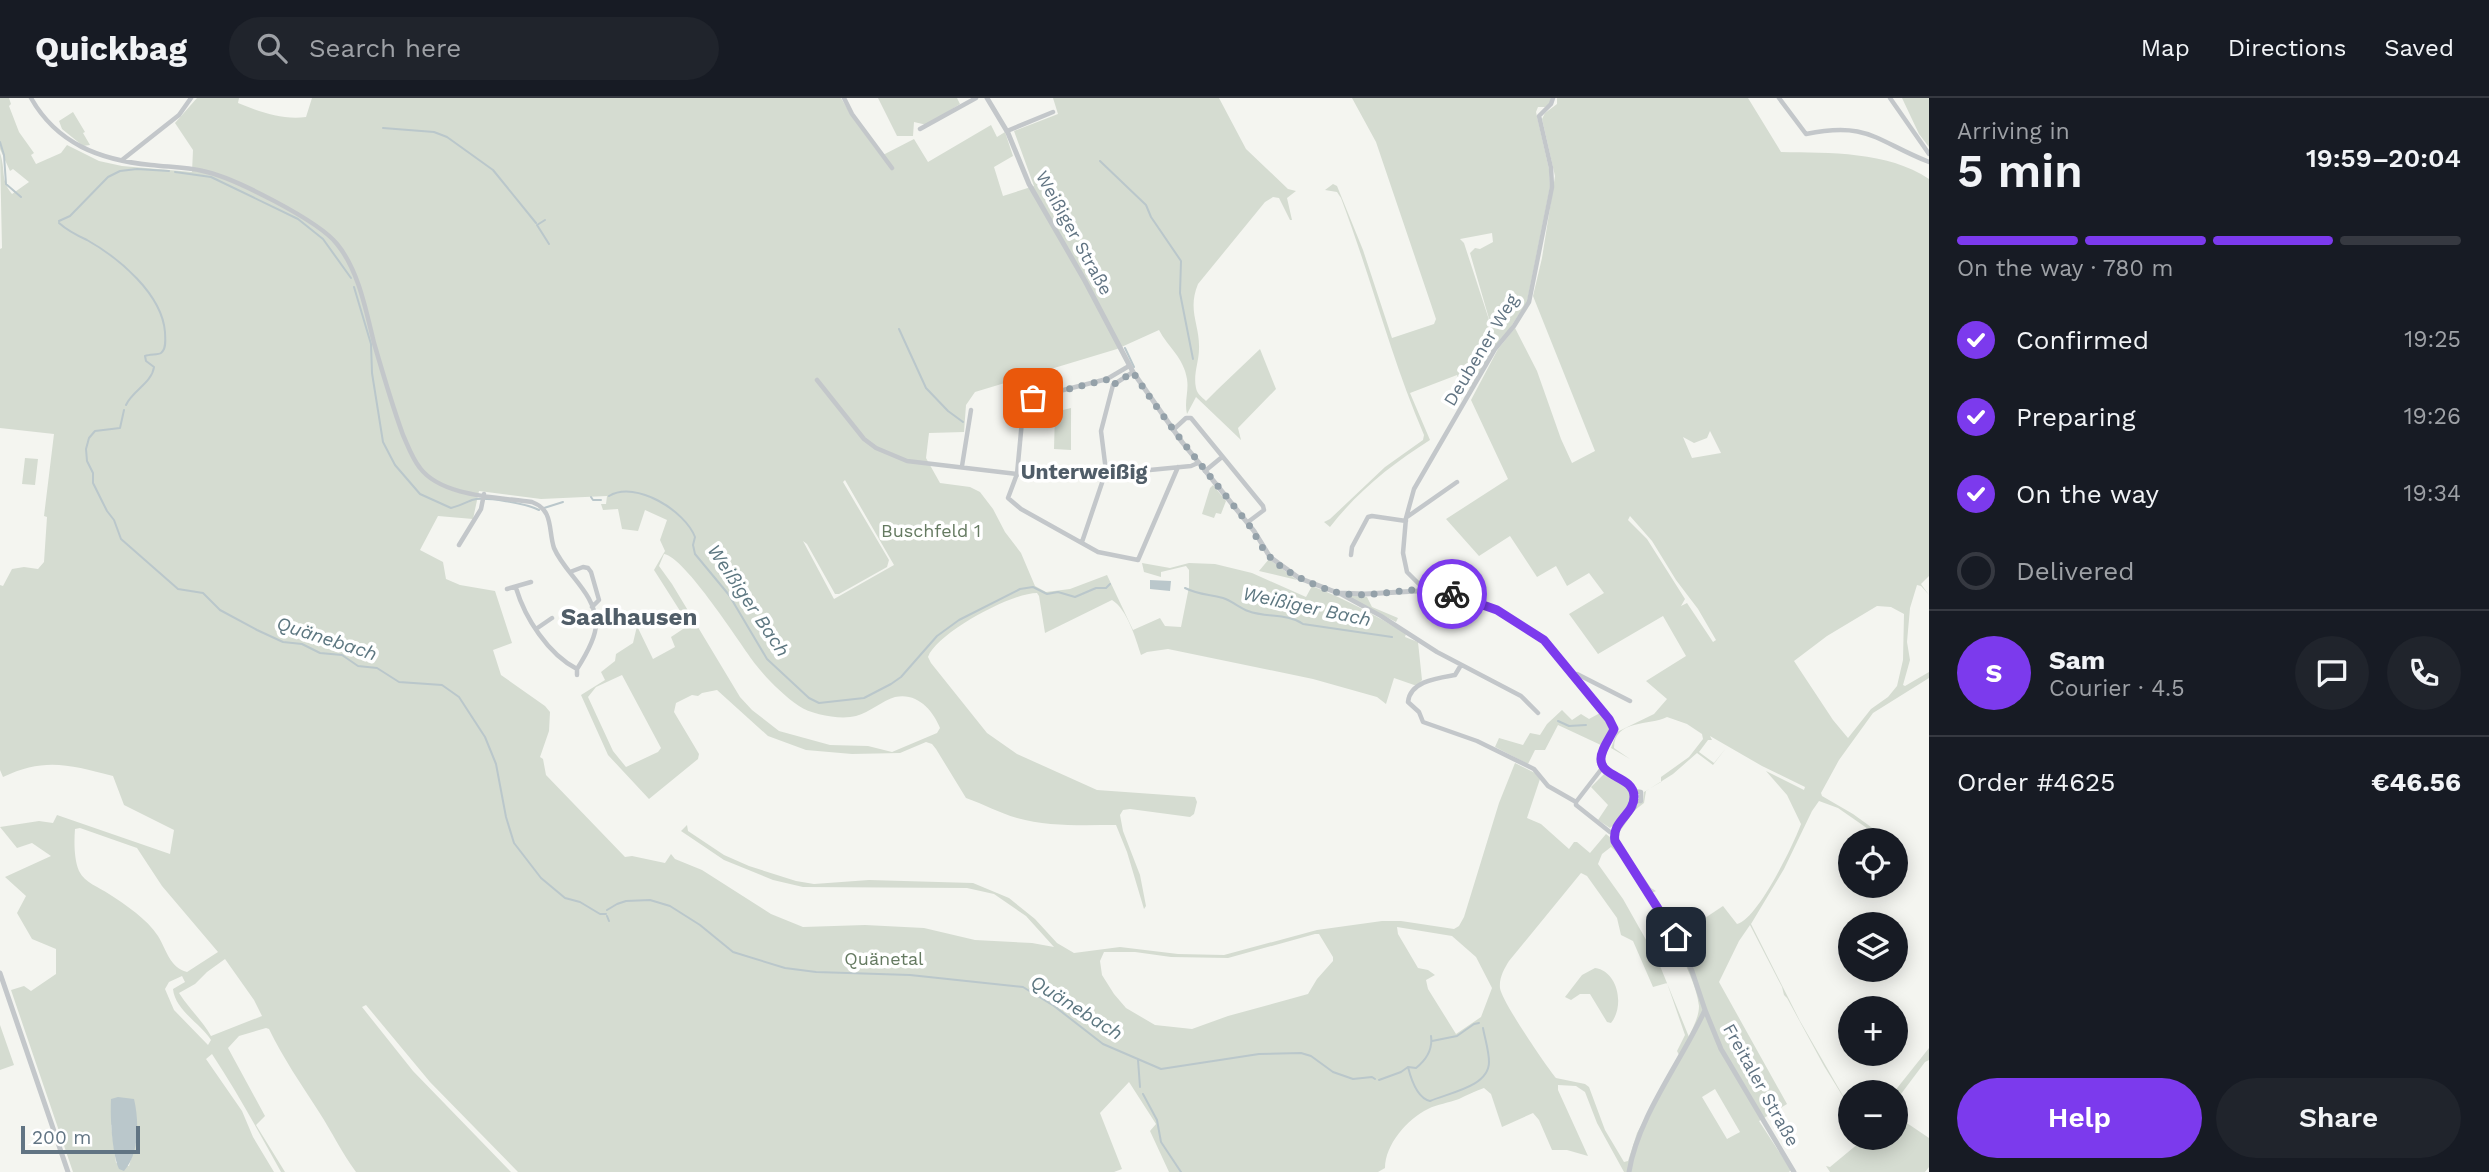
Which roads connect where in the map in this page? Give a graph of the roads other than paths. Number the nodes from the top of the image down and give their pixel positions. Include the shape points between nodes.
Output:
1 (31, 98) edge
2 (191, 98) edge
3 (844, 98) edge
4 (976, 98) edge
5 (989, 98) edge
6 (1553, 98) edge
7 (1779, 98) edge
8 (1890, 98) edge
9 (1053, 112) dead end
10 (920, 129) dead end
11 (1007, 131) junction
12 (1929, 154) edge
13 (121, 161) junction
14 (1929, 162) edge
15 (892, 168) dead end
16 (1129, 366) junction
17 (1133, 372) junction
18 (1109, 379) junction
19 (817, 380) dead end
20 (1113, 385) junction
21 (971, 410) dead end
22 (1173, 430) junction
23 (1222, 457) junction
24 (1198, 463) junction
25 (962, 466) junction
26 (1178, 467) junction
27 (1205, 471) junction
28 (1017, 474) junction
29 (1105, 474) junction
30 (1457, 482) dead end
31 (484, 498) junction
32 (1406, 519) junction
33 (1248, 523) junction
34 (1082, 542) junction
35 (459, 545) dead end
36 (1351, 555) dead end
37 (570, 572) junction
38 (531, 582) dead end
39 (516, 588) junction
40 (507, 589) dead end
41 (1421, 590) junction
42 (1338, 593) junction
43 (592, 607) junction
44 (552, 618) dead end
45 (536, 629) junction
46 (1461, 665) junction
47 (1576, 677) junction
48 (1630, 701) dead end
49 (1538, 713) dead end
50 (1603, 767) junction
51 (1576, 802) junction
52 (1614, 833) junction
53 (0, 973) edge
54 (1705, 1010) junction
55 (68, 1172) edge
56 (1629, 1172) edge
57 (1794, 1172) edge

1 - 13 street via 47,120 76,145
2 - 13 street via 177,117
3 - 15 street
4 - 10 street
5 - 11 street, Weißiger Straße
6 - 32 street, Deubener Weg via 1539,119 1552,187 1529,302 1495,349 1426,466
7 - 14 street via 1806,134 1843,129 1865,132
8 - 12 street
9 - 11 street
11 - 16 street, Weißiger Straße via 1029,184
13 - 31 street via 207,171 325,231 339,246 361,295 411,454 421,470 445,487
16 - 17 street, Weißiger Straße
16 - 18 street
17 - 20 street
17 - 22 street, Weißiger Straße
18 - 20 street
18 - 28 street via 1024,400
19 - 25 street via 876,448 907,461
20 - 29 street via 1101,425
21 - 25 street
22 - 23 street via 1191,418
22 - 24 street, Weißiger Straße
23 - 27 street
23 - 33 street via 1264,507
24 - 26 street
24 - 27 street, Weißiger Straße
25 - 28 street
26 - 29 street
26 - 34 street via 1138,560 1104,554
27 - 33 street, Weißiger Straße
28 - 29 street
28 - 34 street via 1009,500
29 - 34 street
30 - 32 street
31 - 35 street
31 - 37 street via 532,502 542,508 550,521 554,548
32 - 36 street via 1368,517
32 - 41 street, Deubener Weg via 1404,563
33 - 42 street, Weißiger Straße via 1270,557 1300,578
37 - 43 street
37 - 43 street via 583,567 591,572 599,600
38 - 39 street
39 - 40 street
39 - 45 street
41 - 42 street
41 - 47 street via 1443,591 1510,617 1544,640
42 - 46 street
43 - 45 street via 596,630 577,672
44 - 45 street
46 - 49 street via 1521,696
46 - 51 street via 1455,675 1429,681 1411,693 1408,702 1423,722 1477,741 1534,769 1548,786
47 - 48 street
47 - 50 street via 1614,726 1601,757
50 - 51 street
50 - 52 street via 1633,791 1633,802
51 - 52 street
52 - 54 street, Freitaler Straße via 1676,937
53 - 55 street
54 - 56 street, Freitaler Straße via 1638,1136
54 - 57 street, Freitaler Straße via 1721,1049

